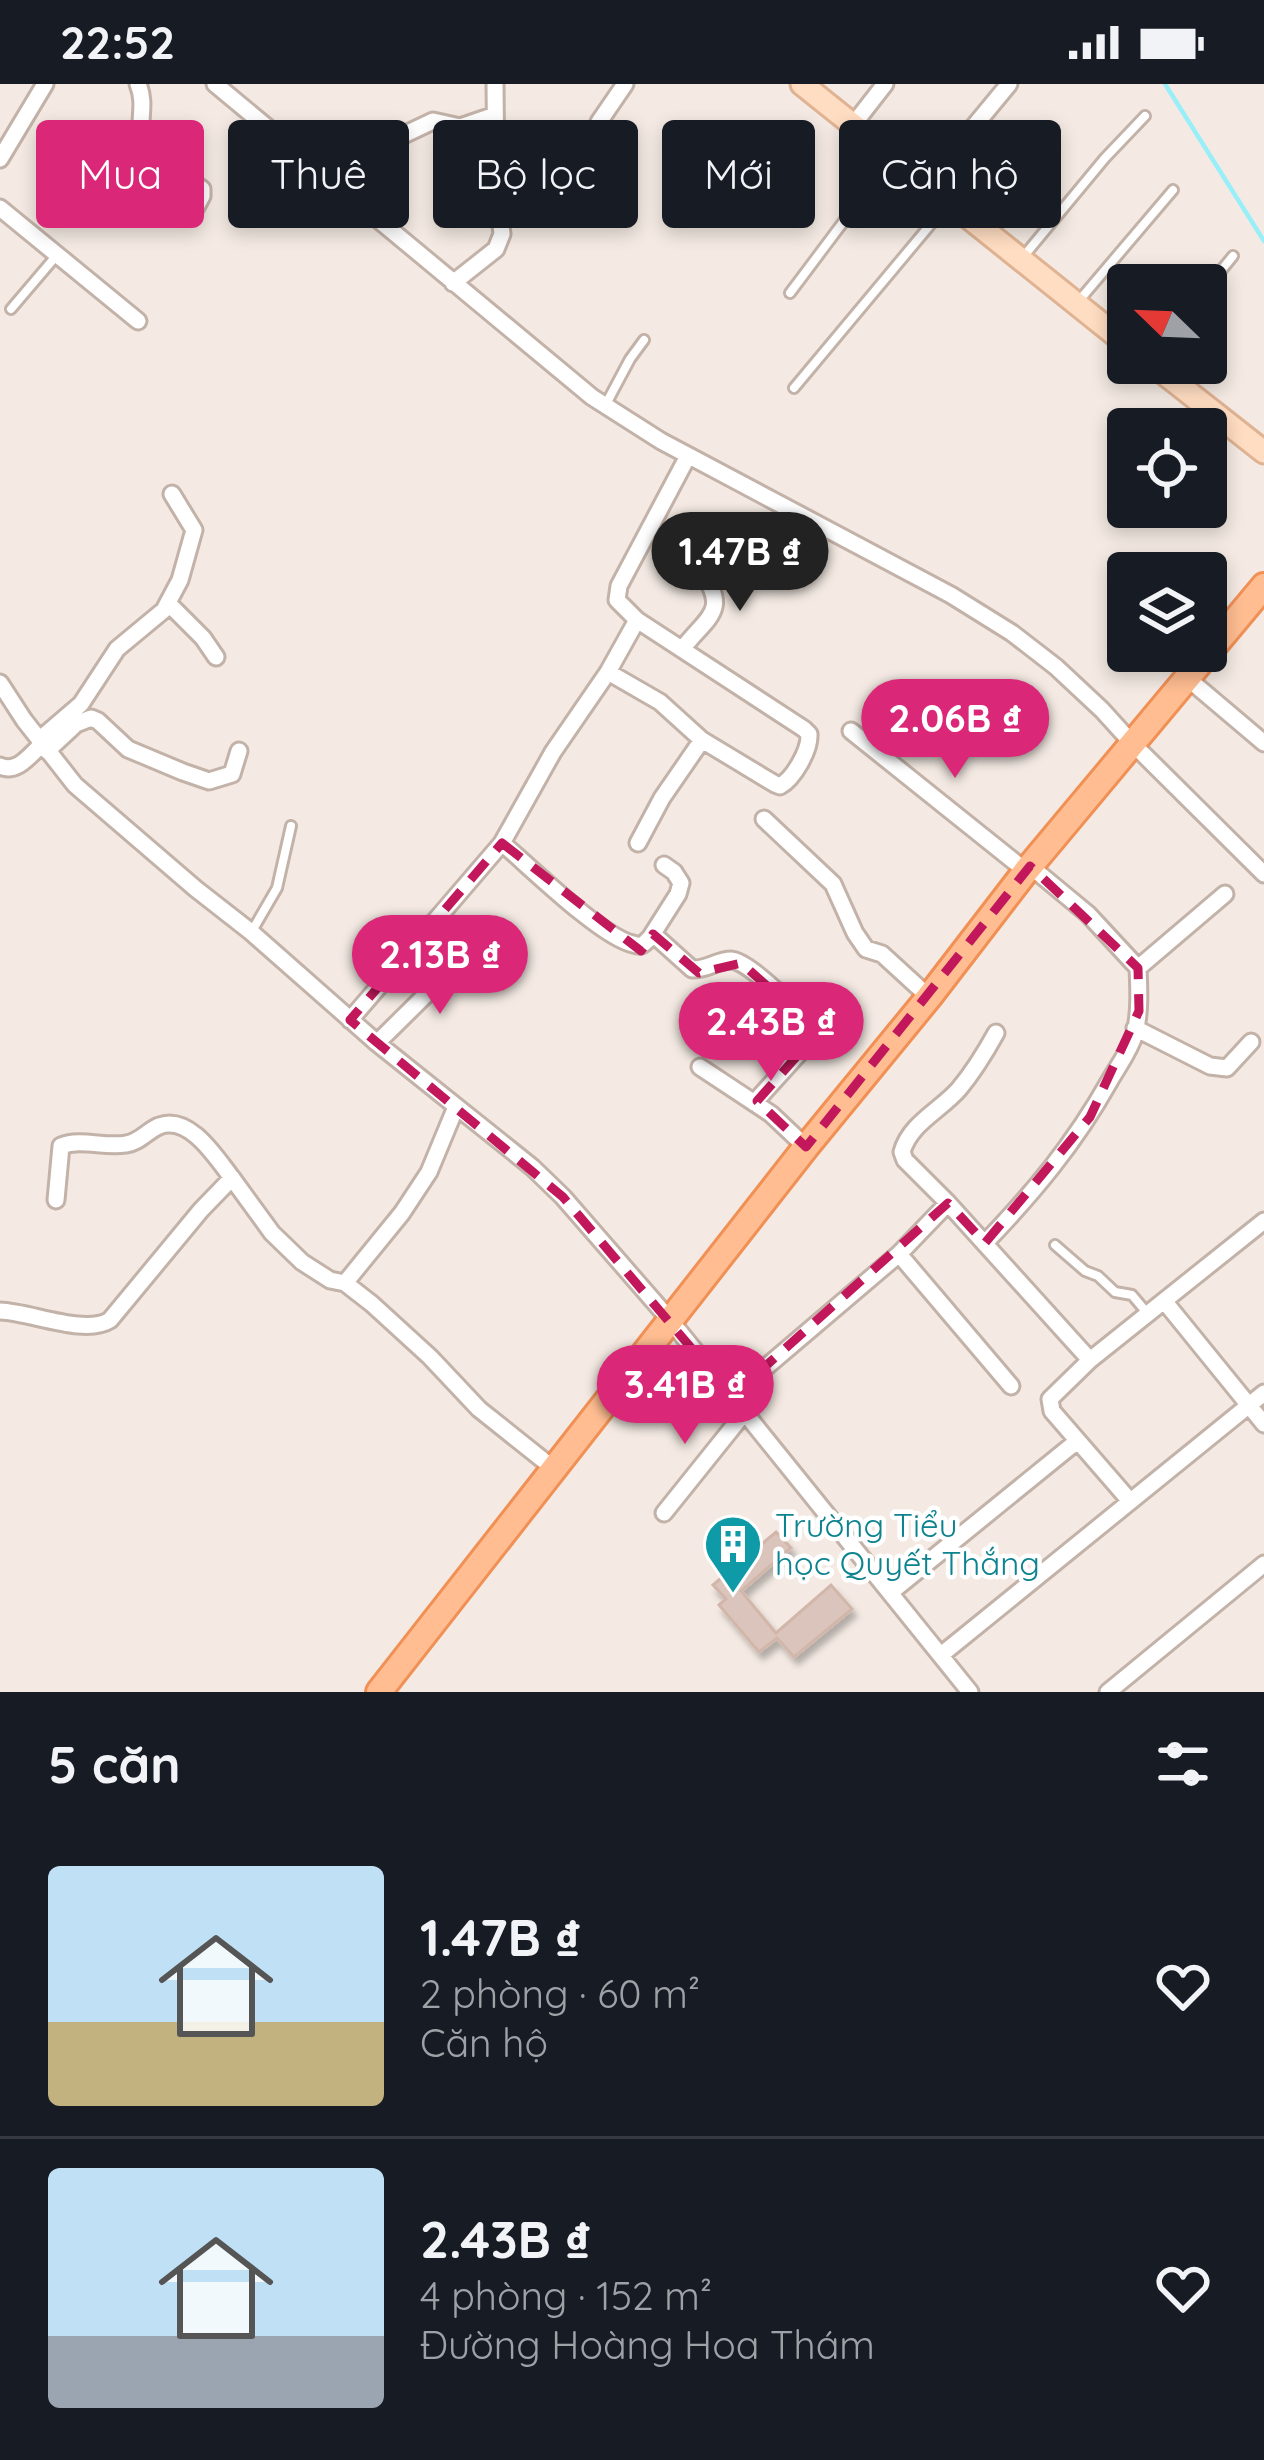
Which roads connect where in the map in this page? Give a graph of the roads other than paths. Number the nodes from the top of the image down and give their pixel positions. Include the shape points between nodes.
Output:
1 (45, 84) edge
2 (138, 84) edge
3 (215, 84) edge
4 (495, 84) edge
5 (625, 84) edge
6 (802, 84) edge
7 (885, 84) edge
8 (1009, 84) edge
9 (494, 115) junction
10 (1145, 116) dead end
11 (142, 120) edge
12 (258, 120) edge
13 (600, 120) edge
14 (847, 120) edge
15 (857, 120) edge
16 (979, 120) edge
17 (409, 130) edge
18 (0, 159) edge
19 (1173, 190) dead end
20 (0, 208) edge
21 (387, 228) edge
22 (839, 228) edge
23 (928, 228) edge
24 (985, 228) edge
25 (58, 254) junction
26 (1233, 256) dead end
27 (1022, 258) junction
28 (1226, 264) edge
29 (453, 283) junction
30 (790, 293) dead end
31 (1077, 303) junction
32 (11, 309) dead end
33 (138, 321) dead end
34 (1107, 328) edge
35 (644, 340) dead end
36 (1177, 384) edge
37 (794, 388) dead end
38 (606, 406) junction
39 (1264, 452) edge
40 (688, 456) junction
41 (172, 494) dead end
42 (702, 572) dead end
43 (1263, 590) edge
44 (169, 604) junction
45 (637, 620) junction
46 (683, 648) junction
47 (216, 657) dead end
48 (608, 672) junction
49 (1186, 677) junction
50 (0, 683) edge
51 (917, 691) dead end
52 (851, 731) dead end
53 (701, 740) junction
54 (1131, 742) junction
55 (1264, 743) edge
56 (43, 745) junction
57 (871, 748) junction
58 (239, 751) dead end
59 (0, 766) edge
60 (764, 818) dead end
61 (291, 826) dead end
62 (502, 842) junction
63 (638, 843) dead end
64 (664, 866) dead end
65 (1028, 868) junction
66 (1264, 874) edge
67 (1225, 895) dead end
68 (251, 932) junction
69 (652, 934) junction
70 (467, 954) dead end
71 (1138, 968) junction
72 (928, 997) junction
73 (350, 1020) junction
74 (1136, 1028) junction
75 (996, 1033) dead end
76 (1251, 1042) dead end
77 (377, 1043) junction
78 (700, 1067) dead end
79 (754, 1103) junction
80 (456, 1107) junction
81 (806, 1147) junction
82 (232, 1178) junction
83 (56, 1200) dead end
84 (949, 1203) junction
85 (1264, 1221) edge
86 (985, 1243) junction
87 (1055, 1245) dead end
88 (899, 1254) junction
89 (344, 1283) junction
90 (1165, 1303) junction
91 (0, 1311) edge
92 (1149, 1315) junction
93 (670, 1319) junction
94 (1090, 1360) junction
95 (1011, 1386) dead end
96 (1264, 1393) edge
97 (732, 1396) junction
98 (1249, 1405) junction
99 (745, 1412) junction
100 (1264, 1424) edge
101 (1076, 1442) junction
102 (553, 1468) junction
103 (1130, 1501) junction
104 (664, 1513) dead end
105 (1264, 1564) edge
106 (890, 1593) junction
107 (941, 1655) junction
108 (388, 1688) edge
109 (970, 1692) edge
110 (1108, 1692) edge

1 - 18 street
2 - 11 street
3 - 12 street
4 - 9 street
5 - 13 street
6 - 14 street
7 - 15 street
8 - 16 street
9 - 17 street
9 - 29 street via 502,234 496,249
10 - 27 lane
19 - 31 lane
20 - 25 street
21 - 29 street
22 - 30 lane
23 - 37 lane
24 - 27 street
25 - 32 lane
25 - 33 street
26 - 28 lane
27 - 31 street
29 - 38 street
31 - 34 street
35 - 38 lane
36 - 39 street
38 - 40 street
40 - 45 street via 617,593
40 - 54 street via 1012,633
41 - 44 street via 194,530
42 - 46 street via 715,608
43 - 49 main road
44 - 47 street
44 - 56 street via 117,649
45 - 46 street
45 - 48 street
46 - 53 street via 810,740 780,785
48 - 53 street via 660,702
48 - 62 street
49 - 54 main road
49 - 55 street
50 - 56 street
51 - 57 street
52 - 57 street
53 - 63 street
54 - 65 main road
54 - 66 street
56 - 58 street via 91,718 128,749 209,781 232,774
56 - 59 street via 15,768
56 - 68 street via 75,785
57 - 65 street
60 - 72 street via 833,884 866,949
61 - 68 lane via 277,888
62 - 69 street via 627,942 645,944
62 - 73 street
64 - 69 street via 681,883
65 - 71 street via 1088,914
65 - 72 main road
67 - 71 street
68 - 73 street
69 - 79 street via 692,969 741,963 814,1031
70 - 77 street
71 - 74 street
72 - 81 main road
73 - 77 street
74 - 76 street via 1222,1068
74 - 86 street via 1090,1117
75 - 84 street via 956,1094 911,1133 902,1152
77 - 80 street
78 - 79 street
79 - 81 street
80 - 89 street via 429,1172
80 - 93 street via 563,1197
81 - 93 main road
82 - 83 street via 191,1131 160,1125 127,1144 64,1144
82 - 89 street via 285,1247
82 - 91 street via 100,1326
84 - 86 street
84 - 88 street
85 - 90 street
86 - 94 street
87 - 92 lane
88 - 95 street
88 - 97 street
89 - 102 street
90 - 92 street
90 - 98 street
92 - 94 street
93 - 97 street
93 - 102 main road
94 - 101 street via 1050,1399
96 - 98 street
97 - 99 street
98 - 100 street
98 - 103 street
99 - 104 street
99 - 106 street
101 - 103 street
101 - 106 street
102 - 108 main road
103 - 107 street
105 - 110 street
106 - 107 street
107 - 109 street

